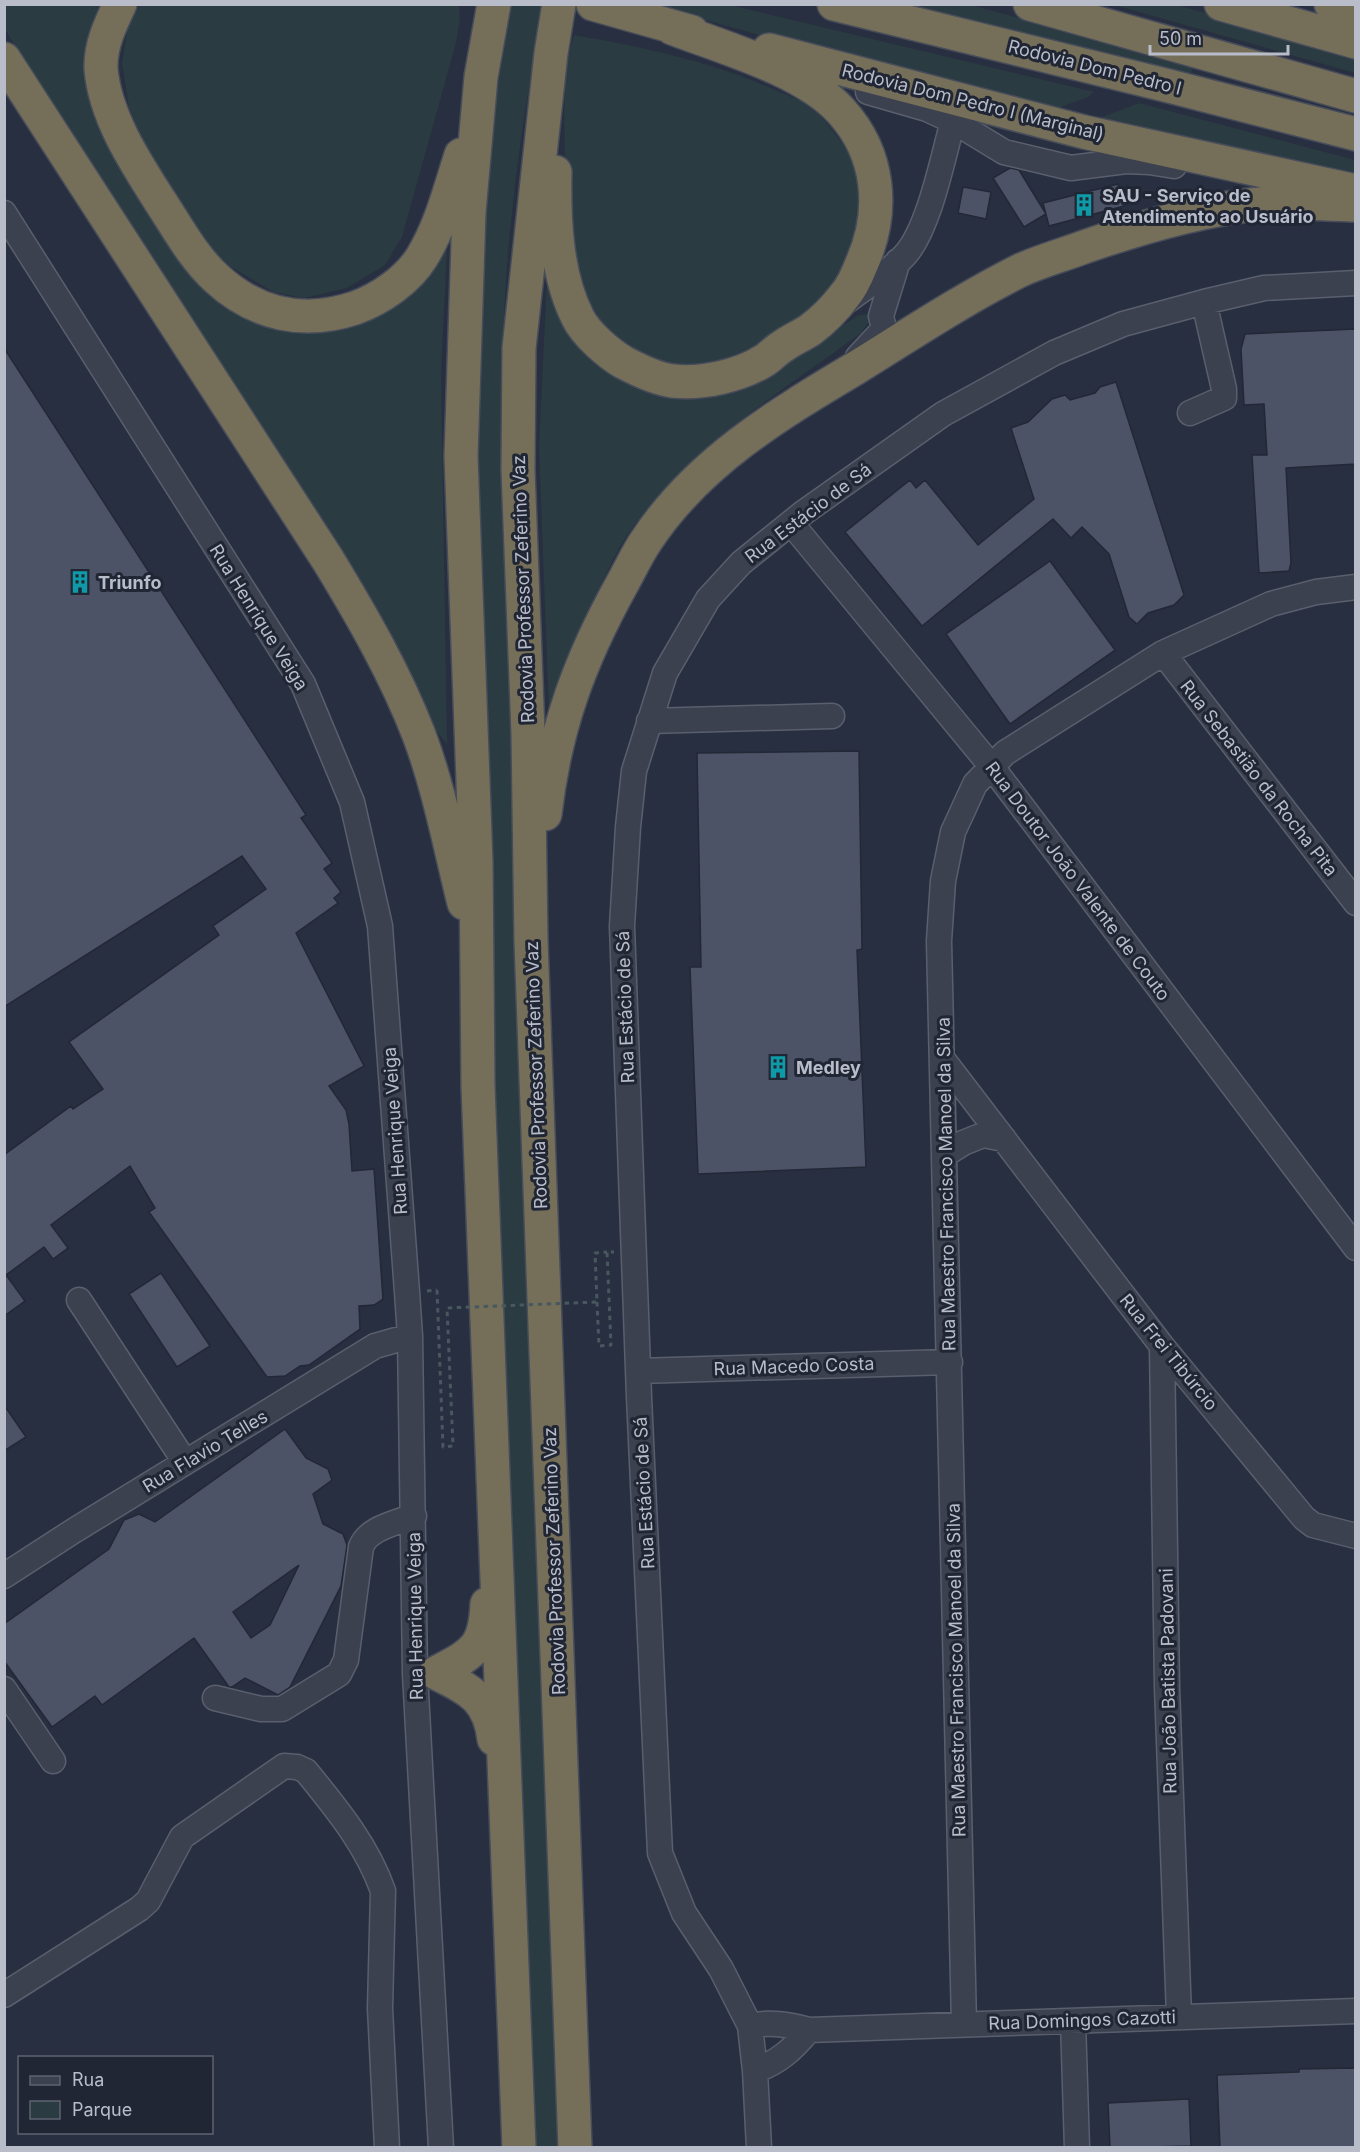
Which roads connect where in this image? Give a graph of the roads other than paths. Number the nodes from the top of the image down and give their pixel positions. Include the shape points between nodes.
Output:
1 (120, 4) edge
2 (494, 4) edge
3 (559, 4) edge
4 (593, 4) edge
5 (834, 4) edge
6 (1030, 4) edge
7 (1221, 4) edge
8 (1331, 4) edge
9 (1356, 17) edge
10 (668, 26) junction
11 (1356, 42) edge
12 (551, 54) junction
13 (4, 59) edge
14 (805, 59) junction
15 (481, 77) junction
16 (1356, 96) edge
17 (953, 122) junction
18 (1356, 134) edge
19 (1348, 194) edge
20 (4, 213) edge
21 (898, 261) junction
22 (1356, 283) edge
23 (1204, 302) junction
24 (812, 329) junction
25 (837, 379) junction
26 (1190, 413) dead end
27 (791, 523) junction
28 (1356, 587) edge
29 (1163, 653) junction
30 (832, 716) dead end
31 (649, 721) junction
32 (992, 767) junction
33 (1356, 903) edge
34 (531, 941) junction
35 (944, 1061) junction
36 (478, 1086) junction
37 (1004, 1139) junction
38 (944, 1155) junction
39 (1356, 1248) edge
40 (79, 1300) dead end
41 (410, 1336) junction
42 (1162, 1346) junction
43 (950, 1362) junction
44 (638, 1371) junction
45 (185, 1462) junction
46 (494, 1491) junction
47 (414, 1516) junction
48 (1356, 1536) edge
49 (4, 1576) edge
50 (425, 1674) junction
51 (4, 1689) edge
52 (215, 1698) dead end
53 (53, 1761) dead end
54 (508, 1868) junction
55 (4, 1995) edge
56 (1356, 2011) edge
57 (1179, 2016) junction
58 (1073, 2020) junction
59 (964, 2024) junction
60 (750, 2026) junction
61 (809, 2030) junction
62 (755, 2070) junction
63 (387, 2148) edge
64 (441, 2148) edge
65 (519, 2148) edge
66 (575, 2148) edge
67 (759, 2148) edge
68 (1077, 2148) edge

1 - 15 highway via 103,44 101,68 120,131 150,184 214,277 242,299 288,315 335,315 366,304 396,285 422,258 441,218
2 - 15 highway
3 - 12 highway, Rodovia Professor Zeferino Vaz
4 - 10 highway, Rodovia Dom Pedro I (Marginal)
5 - 18 highway, Rodovia Dom Pedro I
6 - 16 highway
7 - 11 highway
8 - 9 highway
10 - 14 highway, Rodovia Dom Pedro I (Marginal)
10 - 24 highway via 784,71 815,88 858,133 872,164 878,196 876,220 869,248 846,294
12 - 24 highway via 555,185 563,275 579,321 610,354 672,381 701,380 733,374 764,360
12 - 34 highway, Rodovia Professor Zeferino Vaz via 519,348 518,470
13 - 36 highway via 328,560 401,692 432,777 464,903
14 - 17 street via 858,89 927,109
14 - 19 highway, Rodovia Dom Pedro I (Marginal) via 991,110
15 - 36 highway via 469,212 461,456 476,862
17 - 19 street via 1004,152 1071,168 1149,162
17 - 21 street via 926,218
19 - 25 highway via 1251,205 1180,219 1115,236 1023,269 955,305
20 - 41 street, Rua Henrique Veiga via 303,684 352,802 380,926
21 - 24 street
21 - 25 street via 881,316 884,329
22 - 23 street, Rua Estácio de Sá via 1264,288
23 - 26 street via 1224,398
23 - 27 street, Rua Estácio de Sá via 1123,324 1054,353 943,414
25 - 34 highway via 729,450 685,492 646,540 607,611 579,669 552,766
27 - 31 street, Rua Estácio de Sá via 741,563 708,599 665,673
27 - 32 street, Rua Doutor João Valente de Couto
28 - 29 street, Rua Maestro Francisco Manoel da Silva via 1316,591 1271,604
29 - 32 street, Rua Maestro Francisco Manoel da Silva via 1005,753
29 - 33 street, Rua Sebastião da Rocha Pita
30 - 31 street
31 - 44 street, Rua Estácio de Sá via 634,771 622,927
32 - 35 street, Rua Maestro Francisco Manoel da Silva via 975,784 953,832 943,881 939,941
32 - 39 street, Rua Doutor João Valente de Couto
34 - 66 highway, Rodovia Professor Zeferino Vaz
35 - 37 street, Rua Frei Tibúrcio
35 - 38 street, Rua Maestro Francisco Manoel da Silva
36 - 46 highway
37 - 38 street via 983,1135
37 - 42 street, Rua Frei Tibúrcio
38 - 43 street, Rua Maestro Francisco Manoel da Silva
40 - 45 street
41 - 45 street, Rua Flavio Telles via 375,1346
41 - 47 street, Rua Henrique Veiga
42 - 48 street, Rua Frei Tibúrcio via 1304,1518 1313,1525
42 - 57 street, Rua João Batista Padovani via 1167,1687
43 - 44 street, Rua Macedo Costa
43 - 59 street, Rua Maestro Francisco Manoel da Silva
44 - 60 street, Rua Estácio de Sá via 660,1853 684,1913 721,1969
45 - 49 street, Rua Flavio Telles
46 - 50 highway via 486,1625 466,1657
46 - 54 highway
47 - 50 street, Rua Henrique Veiga
47 - 52 street via 364,1539 346,1660 339,1674 282,1709 261,1709
50 - 54 highway via 465,1688 487,1709
50 - 64 street, Rua Henrique Veiga
51 - 53 street
54 - 65 highway
55 - 63 street via 139,1909 148,1901 182,1837 284,1766 297,1767 306,1771 354,1831 383,1891 381,2008
56 - 57 street, Rua Domingos Cazotti
57 - 58 street, Rua Domingos Cazotti
58 - 59 street, Rua Domingos Cazotti
58 - 68 street
59 - 61 street, Rua Domingos Cazotti
60 - 61 street, Rua Domingos Cazotti via 765,2022
60 - 62 street, Rua Estácio de Sá
61 - 62 street via 775,2063
62 - 67 street, Rua Estácio de Sá

